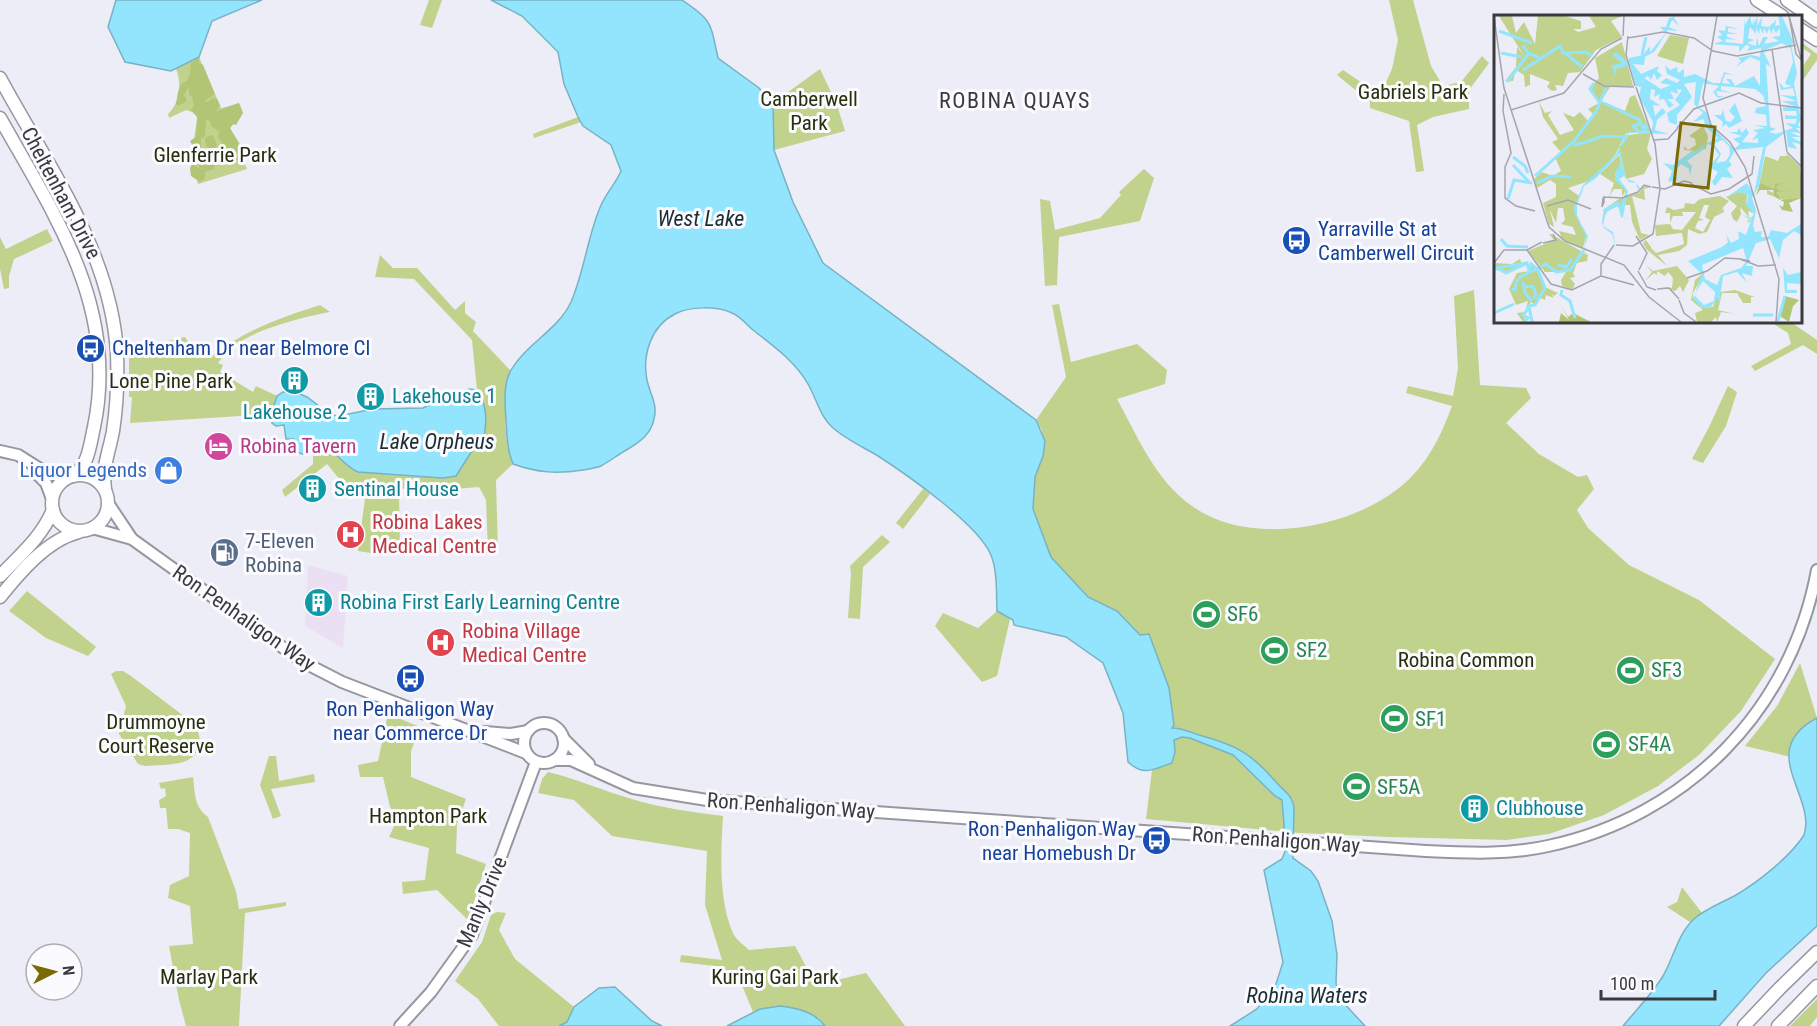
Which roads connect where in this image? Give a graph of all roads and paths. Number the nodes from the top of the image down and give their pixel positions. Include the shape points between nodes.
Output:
1 (1758, 0) edge
2 (1787, 0) edge
3 (1780, 15) edge
4 (1817, 21) edge
5 (1802, 30) edge
6 (1817, 40) edge
7 (0, 78) edge
8 (0, 118) edge
9 (0, 451) edge
10 (71, 476) junction
11 (105, 489) junction
12 (108, 503) junction
13 (52, 505) junction
14 (86, 530) junction
15 (132, 539) junction
16 (1817, 570) edge
17 (0, 576) edge
18 (0, 597) edge
19 (462, 727) junction
20 (528, 731) junction
21 (563, 738) junction
22 (526, 753) junction
23 (554, 760) junction
24 (536, 762) junction
25 (599, 772) junction
26 (1817, 952) edge
27 (1817, 986) edge
28 (400, 1026) edge
29 (1744, 1026) edge
30 (1778, 1026) edge

1 - 3 main road
2 - 4 main road
5 - 6 main road
7 - 11 main road, Cheltenham Drive via 84,230 108,298 115,336 117,387 103,470
8 - 10 main road, Cheltenham Drive via 67,239 93,315 99,365 95,419 84,463
9 - 10 street via 18,455 48,474
9 - 13 street via 46,483
10 - 11 main road via 90,477
10 - 13 main road via 57,487
11 - 12 main road
12 - 14 main road via 104,517
12 - 15 street, Ron Penhaligon Way
13 - 14 main road via 63,525 71,530
13 - 17 main road via 46,526 36,540
14 - 15 street, Ron Penhaligon Way
14 - 18 main road via 50,546
15 - 19 street, Ron Penhaligon Way via 303,662 342,682
16 - 25 street, Ron Penhaligon Way via 1808,609 1791,653 1752,720 1724,751 1695,777 1637,815 1575,840 1546,847 1458,853 707,800 633,788
19 - 20 street, Ron Penhaligon Way via 499,734
19 - 22 street, Ron Penhaligon Way
20 - 21 street via 545,723 554,726
20 - 22 street
21 - 23 street via 562,751
21 - 25 street, Ron Penhaligon Way
22 - 24 street
23 - 24 street
23 - 25 street, Ron Penhaligon Way via 571,760
24 - 28 street, Manly Drive via 472,935 431,992
26 - 29 main road
27 - 30 main road

